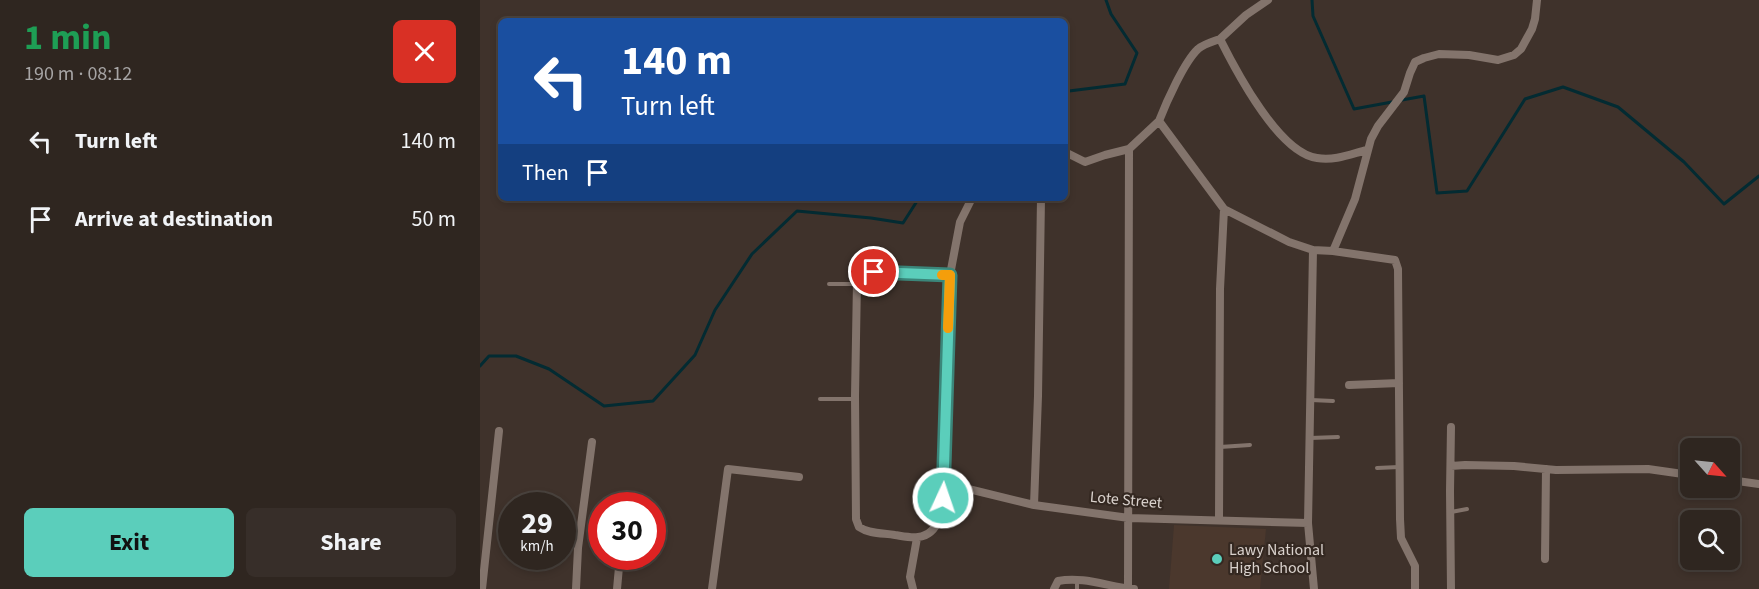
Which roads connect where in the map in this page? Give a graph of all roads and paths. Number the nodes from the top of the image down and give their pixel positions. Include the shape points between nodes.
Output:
1 (1268, 0) edge
2 (1537, 0) edge
3 (1220, 39) junction
4 (1159, 121) junction
5 (1129, 149) junction
6 (1367, 150) junction
7 (1068, 154) edge
8 (970, 201) edge
9 (1041, 201) edge
10 (1224, 209) junction
11 (1313, 250) junction
12 (1333, 251) junction
13 (950, 275) junction
14 (829, 284) dead end
15 (857, 284) junction
16 (1399, 383) junction
17 (1349, 385) dead end
18 (820, 399) dead end
19 (855, 399) junction
20 (1310, 400) junction
21 (1334, 401) dead end
22 (1451, 427) dead end
23 (499, 431) dead end
24 (1338, 437) dead end
25 (1310, 438) junction
26 (592, 442) dead end
27 (1250, 445) dead end
28 (1219, 447) junction
29 (1451, 466) junction
30 (1399, 467) junction
31 (1377, 468) dead end
32 (1546, 469) junction
33 (1680, 474) edge
34 (799, 477) dead end
35 (1740, 481) edge
36 (944, 483) junction
37 (1759, 484) edge
38 (1034, 505) junction
39 (1467, 509) dead end
40 (1450, 512) junction
41 (1129, 518) junction
42 (1220, 520) junction
43 (1308, 523) junction
44 (916, 538) junction
45 (1545, 559) dead end
46 (619, 570) edge
47 (1077, 584) edge
48 (482, 589) edge
49 (576, 589) edge
50 (617, 589) edge
51 (712, 589) edge
52 (913, 589) edge
53 (1054, 589) edge
54 (1128, 589) edge
55 (1134, 589) edge
56 (1314, 589) edge
57 (1415, 589) edge
58 (1451, 589) edge

1 - 3 street
2 - 6 street via 1532,29 1514,55 1498,60 1439,54 1417,61 1404,92 1378,126
3 - 4 street via 1194,54
3 - 6 street via 1256,103 1298,149 1324,159
4 - 5 street
4 - 10 street
5 - 7 street via 1085,162
5 - 41 street
6 - 12 street via 1355,199
8 - 13 street via 960,222
9 - 38 street
10 - 11 street
10 - 28 street
11 - 12 street
11 - 20 street
12 - 16 street via 1396,261
13 - 15 street via 869,272 860,275
13 - 36 street
14 - 15 lane
15 - 19 street
16 - 17 street
16 - 30 street
18 - 19 lane
19 - 44 street via 856,523 867,531
20 - 21 lane
20 - 25 street
22 - 29 street
23 - 48 street
24 - 25 lane
25 - 43 street
26 - 49 street
27 - 28 lane
28 - 42 street
29 - 32 street
29 - 40 street
30 - 31 lane
30 - 57 street via 1401,538 1415,566
32 - 33 street via 1648,469
32 - 45 street
34 - 51 street via 728,469
35 - 37 street
36 - 38 street, Lote Street
36 - 44 street via 942,512 937,523 931,532
38 - 41 street, Lote Street
39 - 40 lane
40 - 58 street
41 - 42 street, Lote Street
41 - 54 street
42 - 43 street, Lote Street
43 - 56 street
44 - 52 street via 910,577
46 - 50 street
47 - 53 street via 1058,580
47 - 54 street
54 - 55 street

